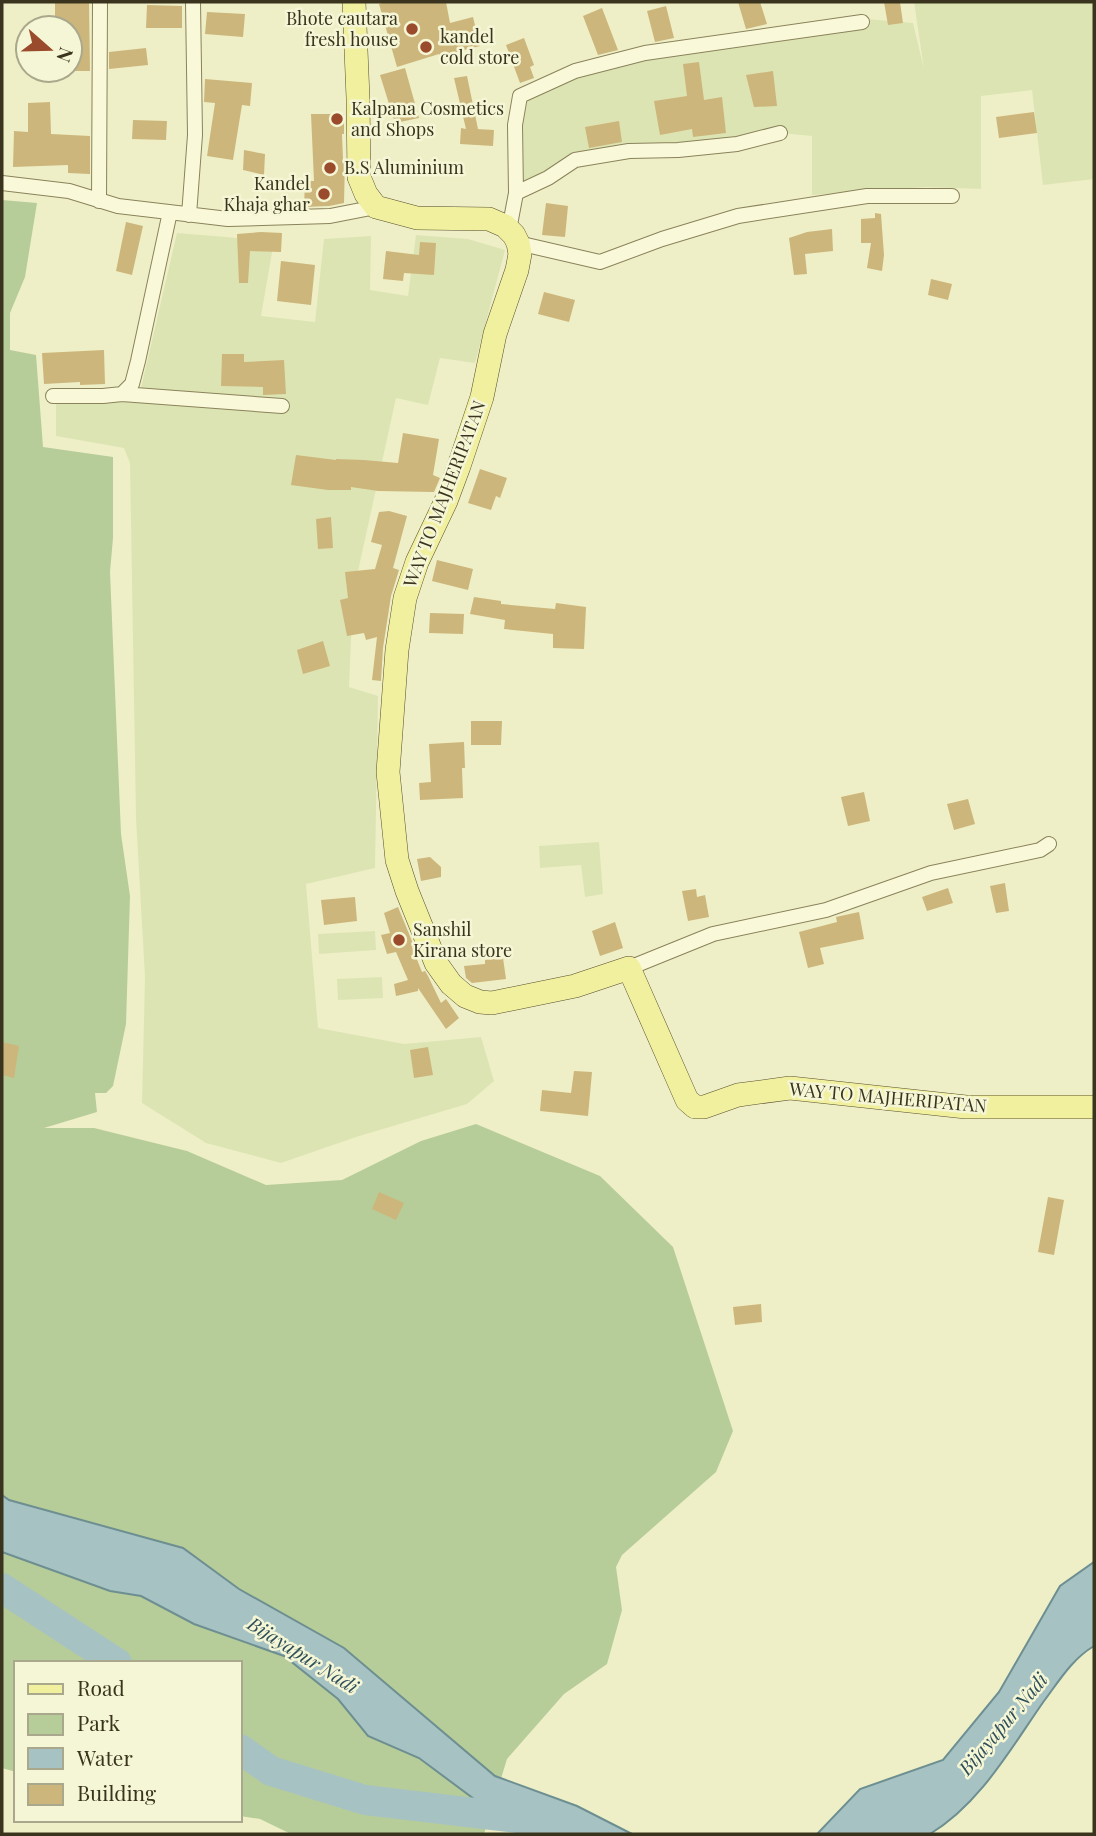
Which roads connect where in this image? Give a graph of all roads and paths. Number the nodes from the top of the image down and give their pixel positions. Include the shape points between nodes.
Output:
1 (100, 2) edge
2 (193, 2) edge
3 (354, 2) edge
4 (862, 22) dead end
5 (780, 133) dead end
6 (2, 183) edge
7 (516, 194) junction
8 (952, 196) dead end
9 (99, 201) junction
10 (376, 207) junction
11 (170, 212) junction
12 (189, 215) junction
13 (514, 237) junction
14 (122, 394) junction
15 (53, 396) dead end
16 (282, 406) dead end
17 (1049, 844) dead end
18 (629, 968) junction
19 (1094, 1107) edge

1 - 9 street
2 - 12 street via 195,135
3 - 10 main road via 359,177
4 - 7 street via 645,53 575,71 520,96 515,125
5 - 7 street via 737,144 629,151 575,160
6 - 9 street via 69,191
7 - 13 street
8 - 13 street via 867,196 738,216 600,262
9 - 11 street
10 - 12 street via 312,218
10 - 13 main road via 417,218 489,219 505,226
11 - 12 street
11 - 14 street via 132,384
13 - 18 main road, WAY TO MAJHERIPATAN via 520,254 517,271 495,334 482,397 446,501 416,562 405,598 388,772 397,860 436,963 465,996 499,1002 575,986
14 - 15 street
14 - 16 street
17 - 18 street via 1040,850 931,873 826,910 713,934
18 - 19 main road, WAY TO MAJHERIPATAN via 687,1100 695,1107 790,1088 966,1107

